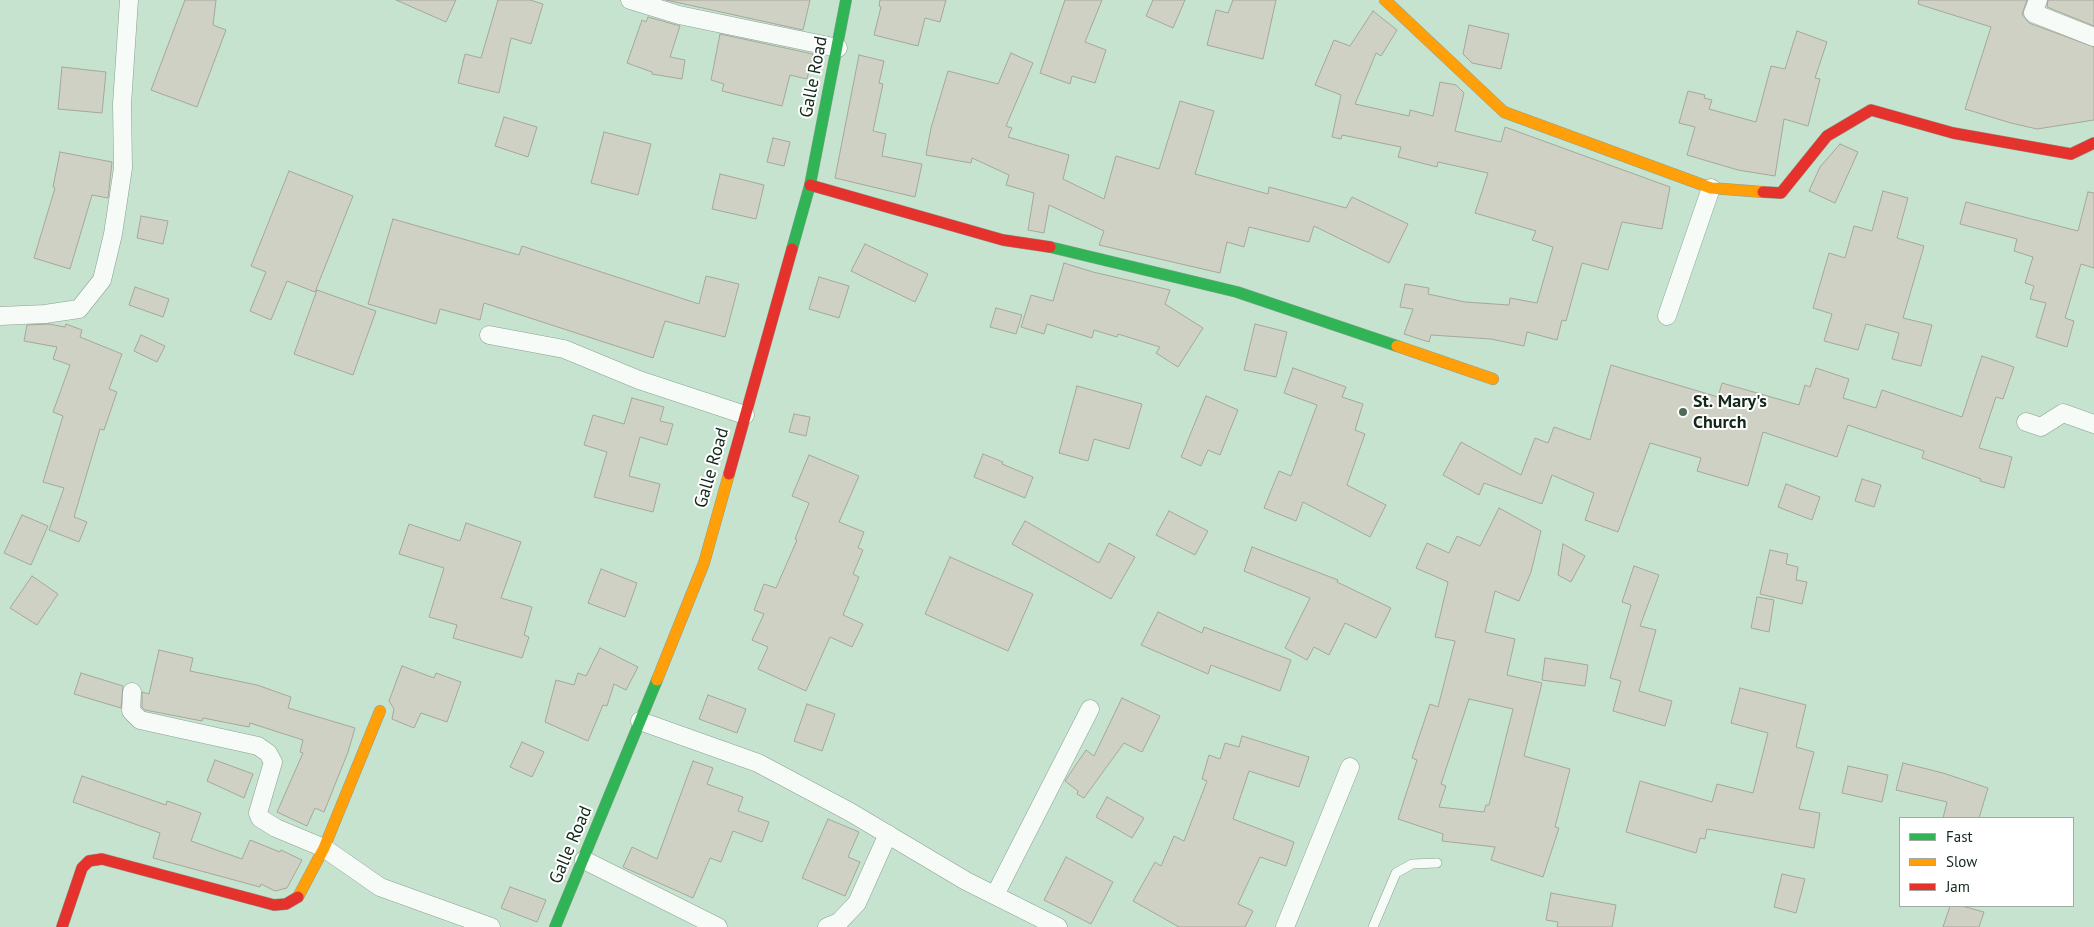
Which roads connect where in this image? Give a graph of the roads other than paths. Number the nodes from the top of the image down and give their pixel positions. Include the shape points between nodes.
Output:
1 (129, 0) edge
2 (630, 0) edge
3 (846, 0) edge
4 (1385, 0) edge
5 (2038, 0) edge
6 (2094, 37) edge
7 (838, 48) junction
8 (2094, 143) edge
9 (810, 185) junction
10 (1711, 188) junction
11 (0, 316) edge
12 (1666, 316) dead end
13 (489, 335) dead end
14 (1493, 379) dead end
15 (745, 415) junction
16 (2026, 422) dead end
17 (2094, 424) edge
18 (132, 692) dead end
19 (1090, 708) dead end
20 (380, 711) dead end
21 (640, 720) junction
22 (1350, 767) dead end
23 (888, 834) junction
24 (324, 848) junction
25 (584, 860) junction
26 (1437, 863) dead end
27 (995, 895) junction
28 (62, 927) edge
29 (491, 927) edge
30 (555, 927) edge
31 (718, 927) edge
32 (828, 927) edge
33 (1058, 927) edge
34 (1285, 927) edge
35 (1372, 927) edge

1 - 11 street via 122,104 122,168 113,234 102,280 79,310
2 - 7 street via 679,15
3 - 7 main road, Galle Road
4 - 10 main road via 1504,112
5 - 6 street via 2033,13
7 - 9 main road, Galle Road
8 - 10 main road via 2071,154 1953,133 1871,110 1827,136 1781,193
9 - 14 main road via 1003,240 1067,250 1237,292
9 - 15 main road, Galle Road
10 - 12 street
13 - 15 street via 564,349 639,380
15 - 21 main road, Galle Road via 704,563
16 - 17 street via 2041,427 2063,412
18 - 24 street via 131,711 140,720 258,746 268,753 273,762 258,813 260,818
19 - 27 street
20 - 24 main road
21 - 23 street via 758,763
21 - 25 main road, Galle Road
22 - 34 street
23 - 27 street
23 - 32 street via 857,903 839,922
24 - 28 main road via 297,899 274,905 102,859 89,861 82,868
24 - 29 street via 380,887
25 - 30 main road, Galle Road
25 - 31 street
26 - 35 lane via 1412,864 1396,874
27 - 33 street

